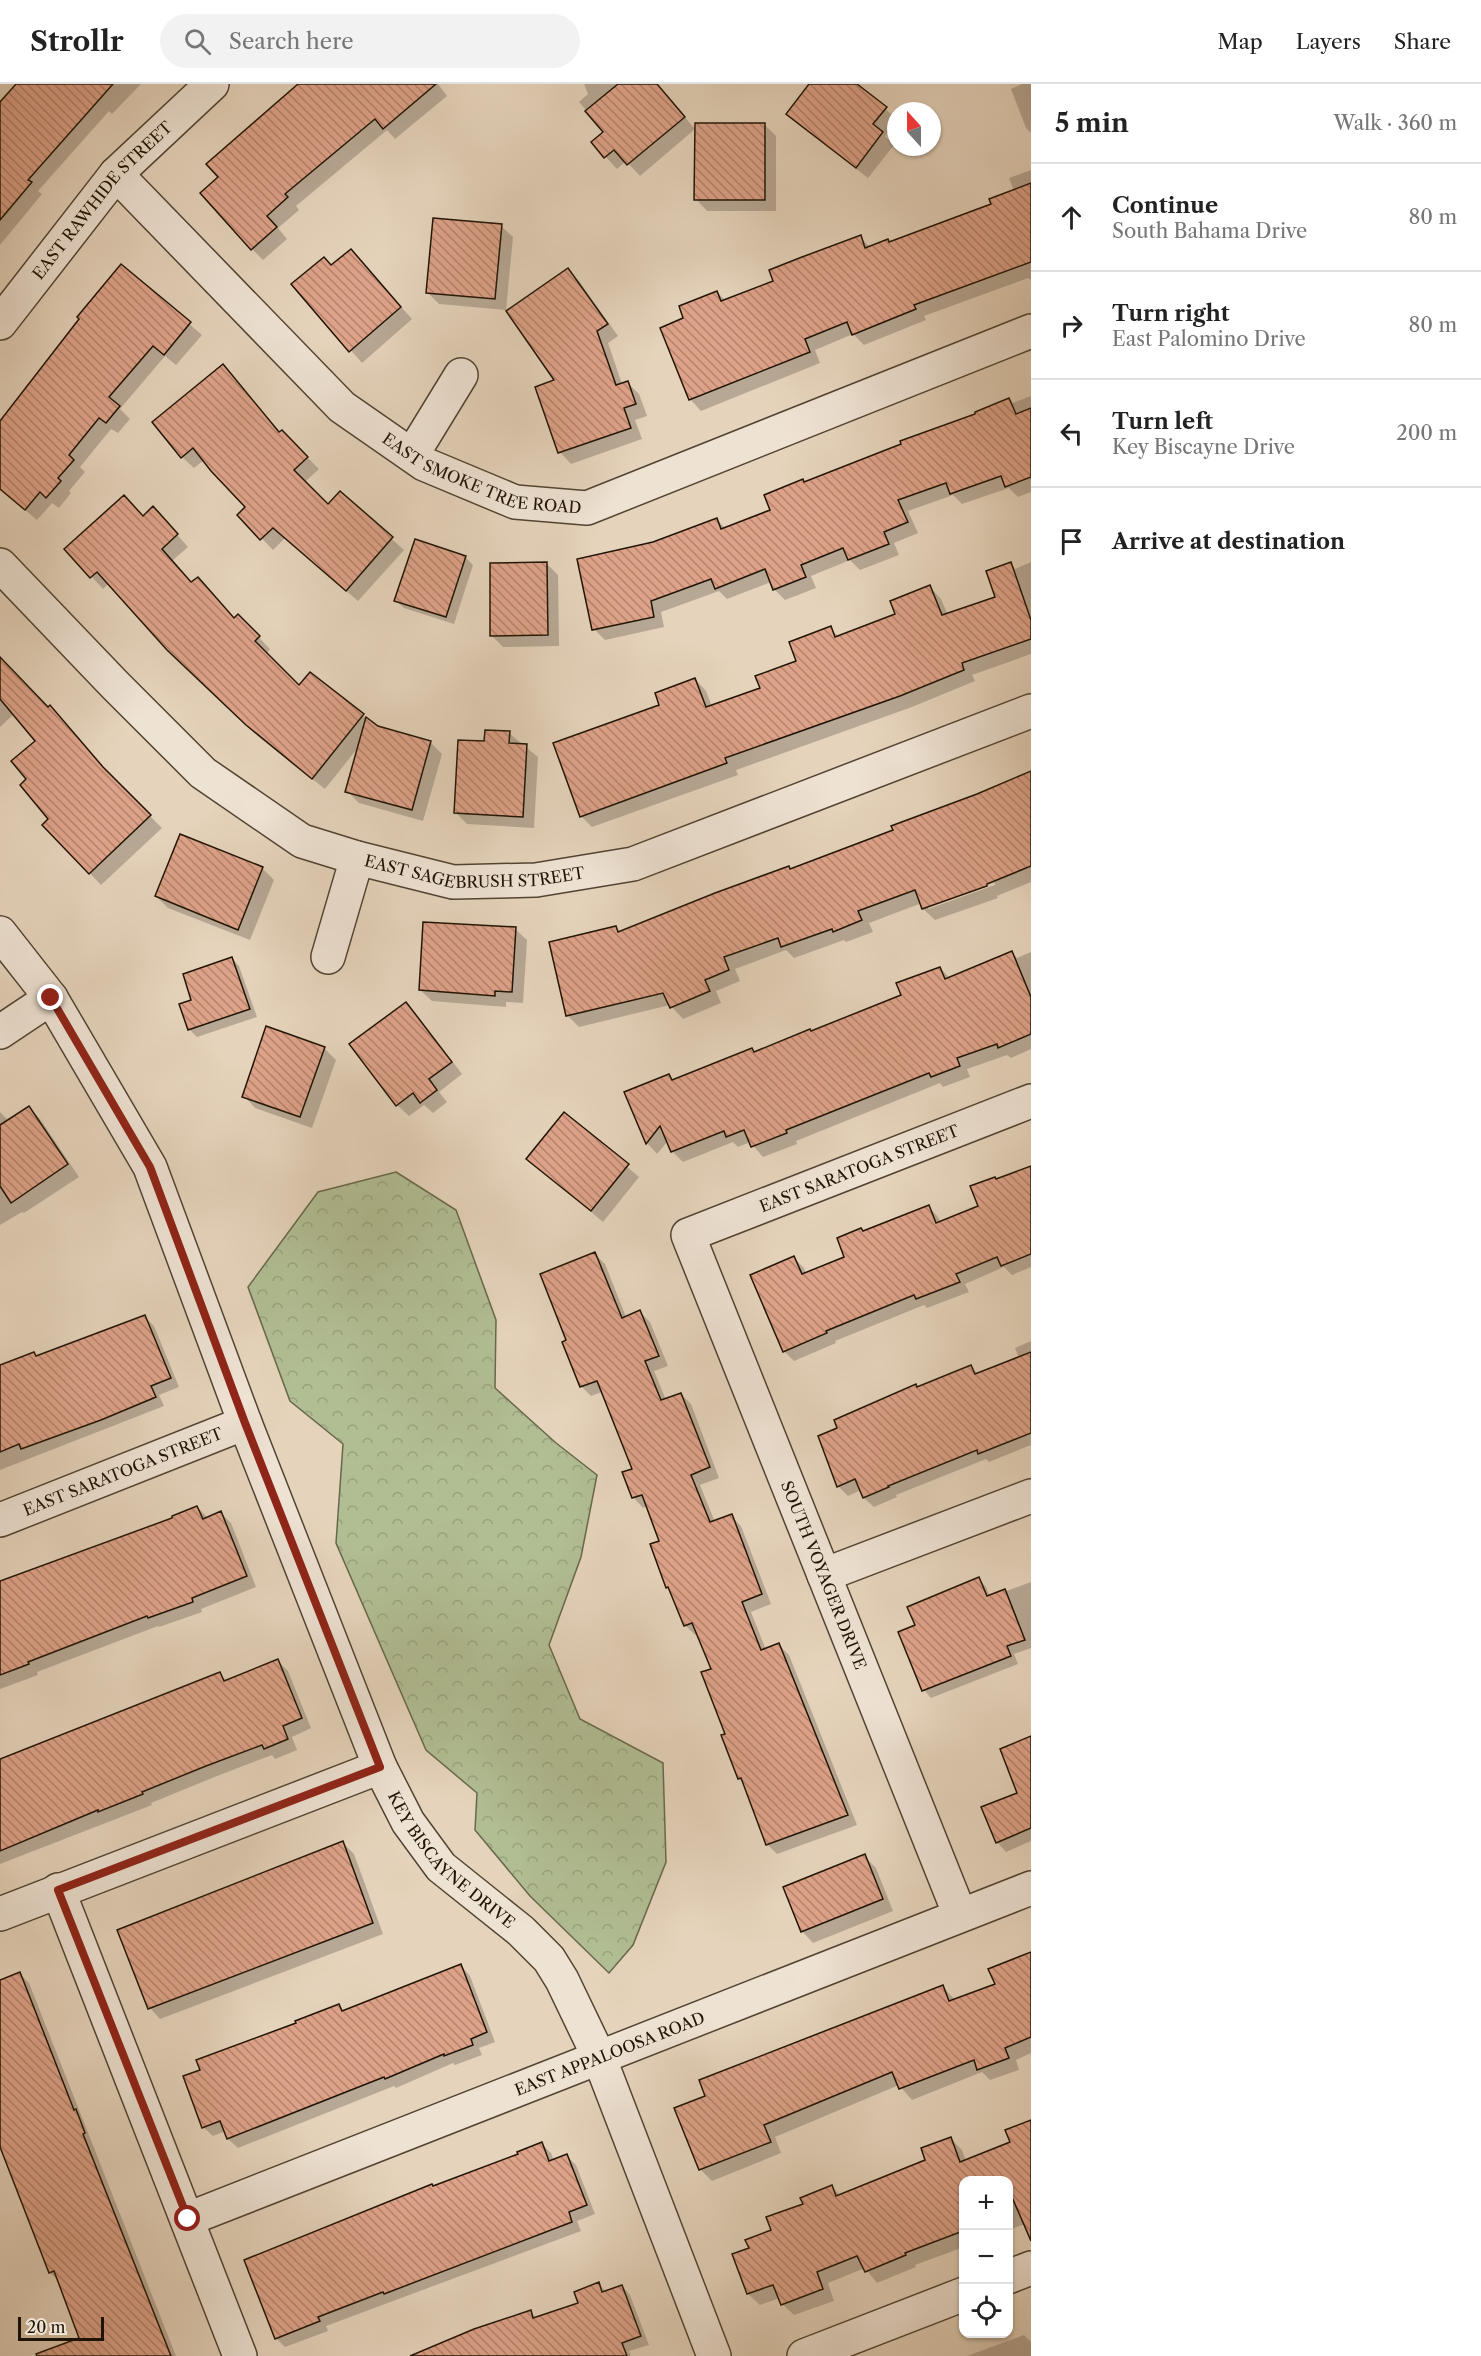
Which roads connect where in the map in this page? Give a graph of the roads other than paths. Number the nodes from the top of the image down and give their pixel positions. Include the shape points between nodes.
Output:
1 (212, 84) edge
2 (116, 174) junction
3 (0, 323) edge
4 (1031, 331) edge
5 (461, 375) dead end
6 (412, 455) junction
7 (0, 565) edge
8 (1031, 711) edge
9 (357, 858) junction
10 (0, 933) edge
11 (328, 957) dead end
12 (51, 998) junction
13 (0, 1032) edge
14 (1031, 1101) edge
15 (688, 1235) joint
16 (245, 1423) junction
17 (1031, 1496) edge
18 (0, 1520) edge
19 (824, 1575) junction
20 (380, 1767) junction
21 (1031, 1888) edge
22 (58, 1890) junction
23 (0, 1914) edge
24 (960, 1915) junction
25 (599, 2057) junction
26 (188, 2219) junction
27 (1031, 2268) edge
28 (1013, 2275) edge
29 (959, 2296) edge
30 (240, 2356) edge
31 (714, 2356) edge
32 (804, 2356) edge

1 - 2 street, EAST RAWHIDE STREET
2 - 3 street, EAST RAWHIDE STREET
2 - 6 street, EAST SMOKE TREE ROAD via 342,407
4 - 6 street, EAST SMOKE TREE ROAD via 587,508 515,502 424,464
5 - 6 street
7 - 9 street, EAST SAGEBRUSH STREET via 203,773 302,841
8 - 9 street, EAST SAGEBRUSH STREET via 633,864 536,880 453,882
9 - 11 street
10 - 12 street, KEY BISCAYNE DRIVE
12 - 13 street
12 - 16 street, KEY BISCAYNE DRIVE via 150,1167
14 - 15 street, EAST SARATOGA STREET
15 - 19 street, SOUTH VOYAGER DRIVE
16 - 18 street, EAST SARATOGA STREET
16 - 20 street, KEY BISCAYNE DRIVE
17 - 19 street
19 - 24 street, SOUTH VOYAGER DRIVE
20 - 22 street
20 - 25 street, KEY BISCAYNE DRIVE via 408,1822 441,1866 549,1959
21 - 24 street, EAST APPALOOSA ROAD
22 - 23 street
22 - 26 street
24 - 25 street, EAST APPALOOSA ROAD
25 - 26 street, EAST APPALOOSA ROAD
25 - 31 street, KEY BISCAYNE DRIVE
26 - 30 street
27 - 28 street
29 - 32 street

